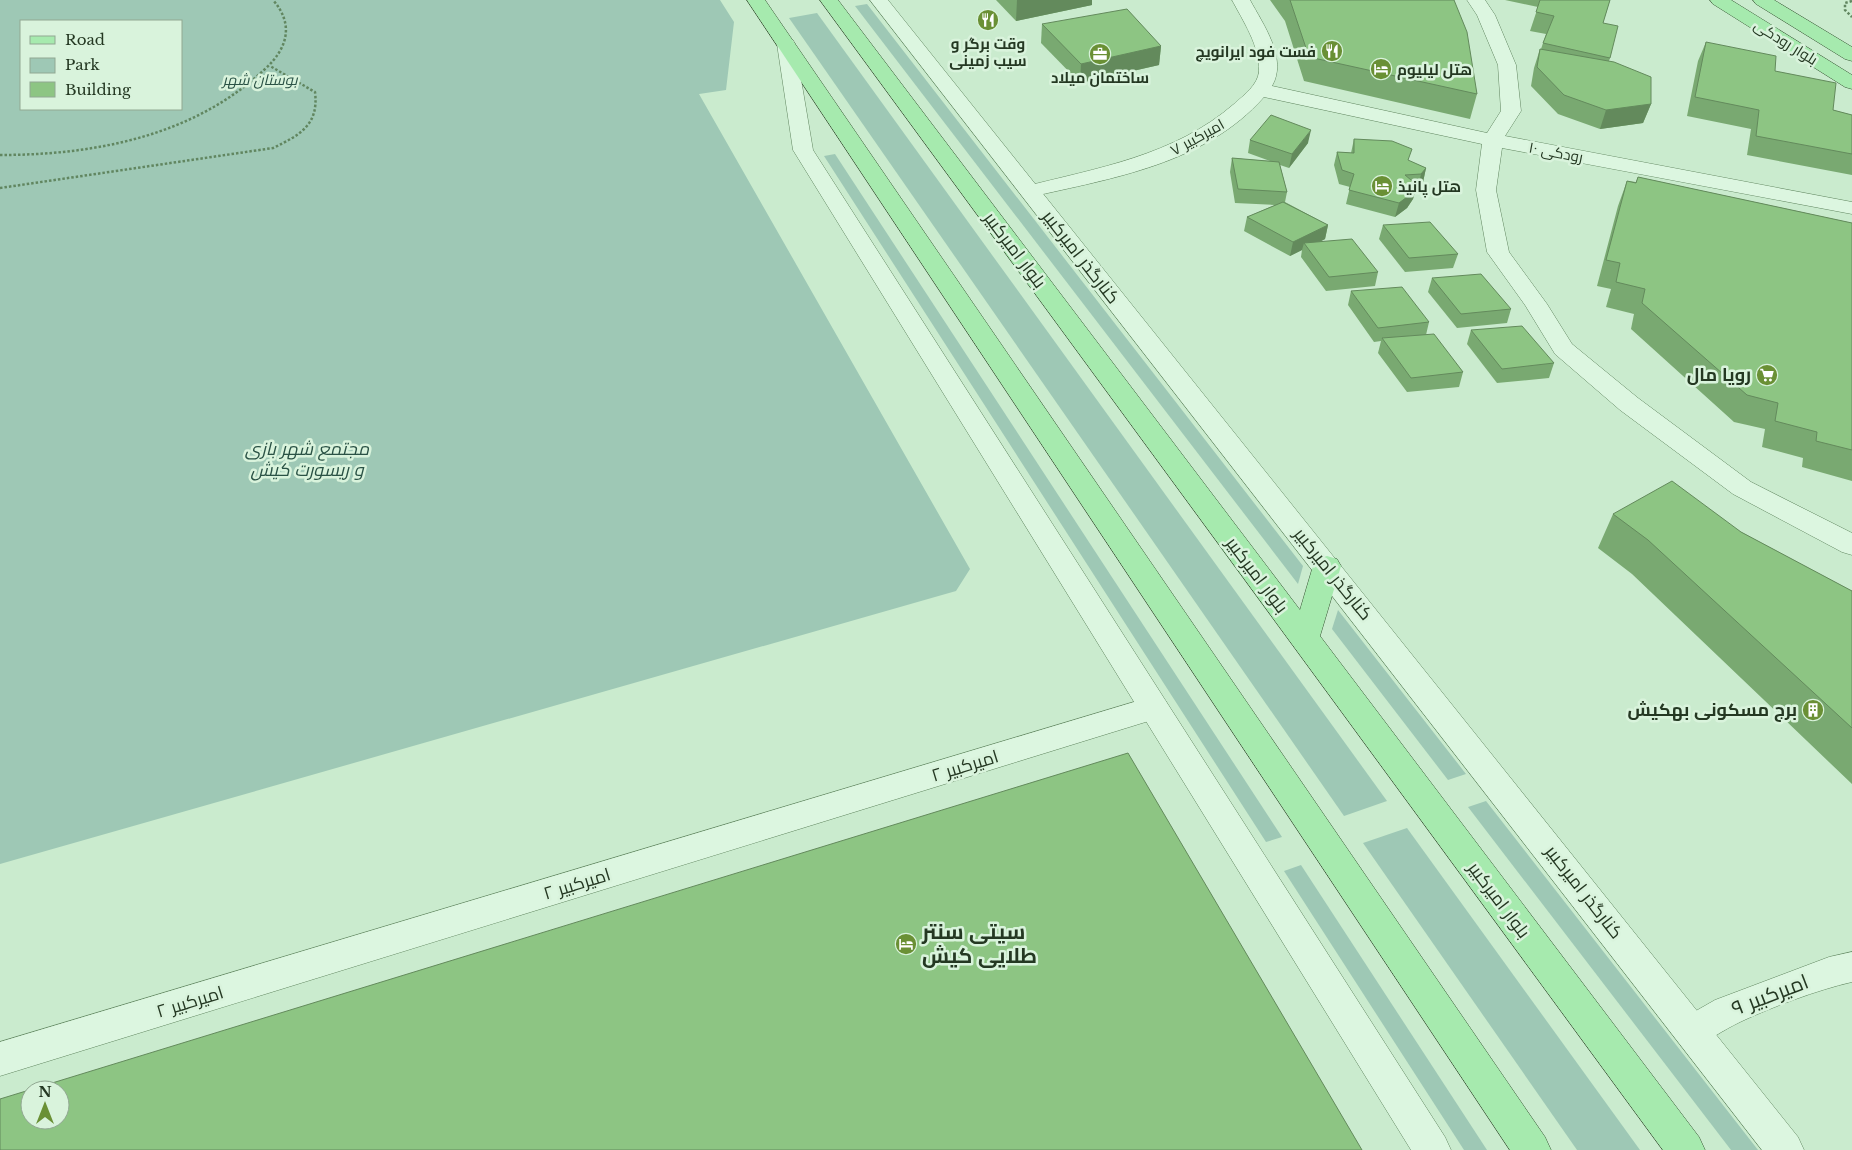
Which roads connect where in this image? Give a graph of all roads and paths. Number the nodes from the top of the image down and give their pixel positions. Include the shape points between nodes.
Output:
1 (273, 0) edge
2 (756, 0) edge
3 (829, 0) edge
4 (878, 0) edge
5 (1241, 0) edge
6 (1476, 0) edge
7 (1719, 0) edge
8 (1762, 0) edge
9 (1852, 1) edge
10 (1852, 17) edge
11 (786, 44) junction
12 (1852, 54) edge
13 (270, 66) junction
14 (1852, 83) edge
15 (1261, 90) junction
16 (1493, 140) junction
17 (0, 155) edge
18 (0, 188) edge
19 (1030, 191) junction
20 (1852, 208) edge
21 (1852, 545) edge
22 (1327, 566) junction
23 (1305, 639) junction
24 (1154, 708) junction
25 (1852, 966) edge
26 (1692, 1031) junction
27 (0, 1060) edge
28 (1432, 1150) edge
29 (1532, 1150) edge
30 (1686, 1150) edge
31 (1785, 1150) edge

1 - 13 path via 284,12 287,33 279,56
2 - 11 main road
3 - 23 main road, بلوار امیرکبیر
4 - 19 street, کنارگذر امیرکبیر
5 - 15 street via 1265,54 1268,72
6 - 16 street via 1486,15 1507,65 1511,111
7 - 14 main road, بلوار رودکی
8 - 12 main road, بلوار رودکی
9 - 10 path via 1845,3 1845,10
11 - 24 street via 804,150
11 - 29 main road
13 - 17 path via 258,80 224,103 180,124 129,140 74,151
13 - 18 path via 315,92 318,106 312,119 297,136 273,148
15 - 16 street, رودکی ۱۰
15 - 19 street, امیرکبیر ۷ via 1224,124 1176,151
16 - 20 street, رودکی ۱۰
16 - 21 street via 1486,190 1498,252 1536,304 1563,349 1629,404 1742,488
19 - 22 street, کنارگذر امیرکبیر
22 - 23 main road
22 - 26 street, کنارگذر امیرکبیر
23 - 30 main road, بلوار امیرکبیر
24 - 27 street, امیرکبیر ۲
24 - 28 street
25 - 26 street, امیرکبیر ۹ via 1727,1011
26 - 31 street, کنارگذر امیرکبیر

